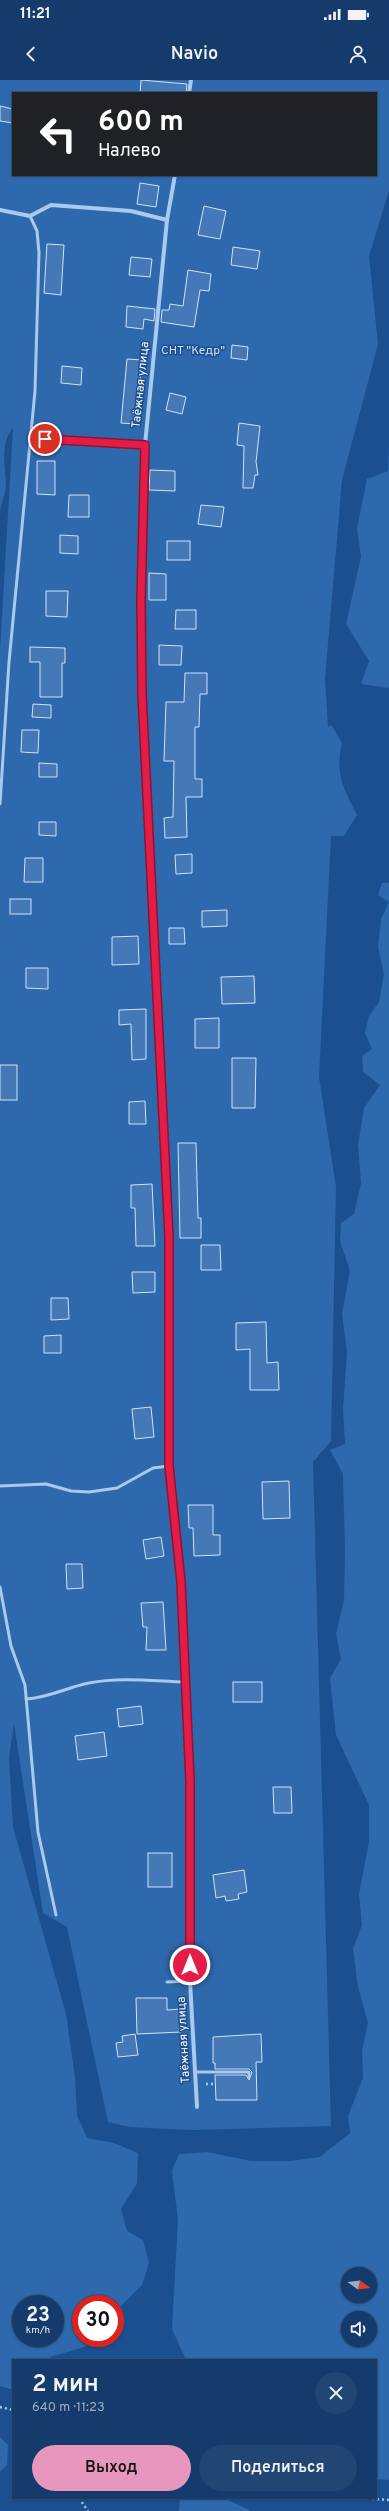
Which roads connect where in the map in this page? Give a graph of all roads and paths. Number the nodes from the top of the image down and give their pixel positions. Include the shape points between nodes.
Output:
1 (191, 80) edge
2 (189, 92) edge
3 (175, 176) edge
4 (0, 210) edge
5 (30, 216) junction
6 (167, 220) junction
7 (31, 438) junction
8 (145, 445) junction
9 (0, 804) edge
10 (169, 1466) junction
11 (0, 1486) edge
12 (0, 1587) edge
13 (185, 1682) junction
14 (26, 1699) junction
15 (56, 1915) dead end
16 (190, 1981) junction
17 (167, 1982) dead end
18 (196, 2072) junction
19 (249, 2077) dead end
20 (197, 2107) dead end
21 (0, 2407) edge
22 (12, 2410) edge
23 (80, 2499) edge
24 (373, 2499) edge
25 (389, 2500) edge
26 (88, 2511) edge

1 - 2 street
3 - 6 street, Таёжная улица
4 - 5 street
5 - 6 street via 51,205 131,211
5 - 7 lane via 37,231 39,253
6 - 8 street, Таёжная улица
7 - 8 lane
7 - 9 lane via 9,662
8 - 10 street, Таёжная улица via 141,600 142,694 168,1231
10 - 11 lane via 154,1468 118,1488 89,1492 71,1491 46,1484
10 - 13 street, Таёжная улица via 181,1582
12 - 14 lane via 11,1646 25,1685
13 - 14 lane via 114,1679 88,1683 41,1698
13 - 16 street, Таёжная улица via 190,1781
14 - 15 lane via 38,1832
16 - 17 lane
16 - 18 street, Таёжная улица
18 - 19 lane via 249,2072
18 - 20 street, Таёжная улица
21 - 22 path
23 - 26 path
24 - 25 path

